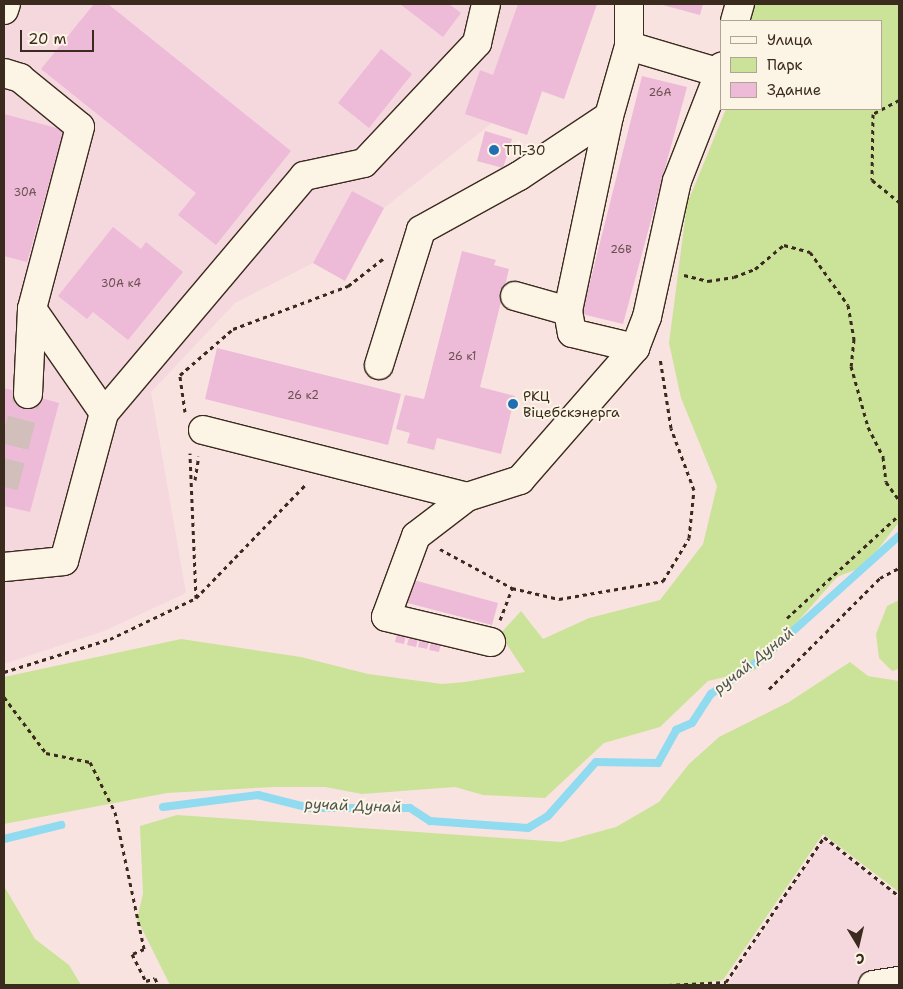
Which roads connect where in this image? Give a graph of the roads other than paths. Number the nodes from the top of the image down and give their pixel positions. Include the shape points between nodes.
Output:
1 (6, 4) edge
2 (486, 4) edge
3 (629, 4) edge
4 (740, 4) edge
5 (4, 10) edge
6 (735, 20) edge
7 (629, 46) junction
8 (720, 70) edge
9 (4, 73) edge
10 (720, 73) edge
11 (609, 116) junction
12 (515, 296) dead end
13 (32, 309) junction
14 (568, 311) junction
15 (635, 348) junction
16 (379, 365) dead end
17 (28, 394) tunnel mouth
18 (104, 413) junction
19 (203, 430) dead end
20 (467, 497) junction
21 (4, 567) edge
22 (491, 642) road end
23 (899, 981) edge
24 (873, 985) edge

1 - 5 street
2 - 18 street via 477,43 364,163 304,176
3 - 7 street
4 - 6 street
7 - 8 street
7 - 11 street
9 - 13 street via 20,78 80,127
10 - 15 street via 678,181 648,317
11 - 14 street
11 - 16 street via 519,176 422,230
12 - 14 street
13 - 17 street
13 - 18 street
14 - 15 street via 572,333
15 - 20 street via 520,480
18 - 21 street via 64,561
19 - 20 street
20 - 22 street via 416,536 386,617
23 - 24 street

